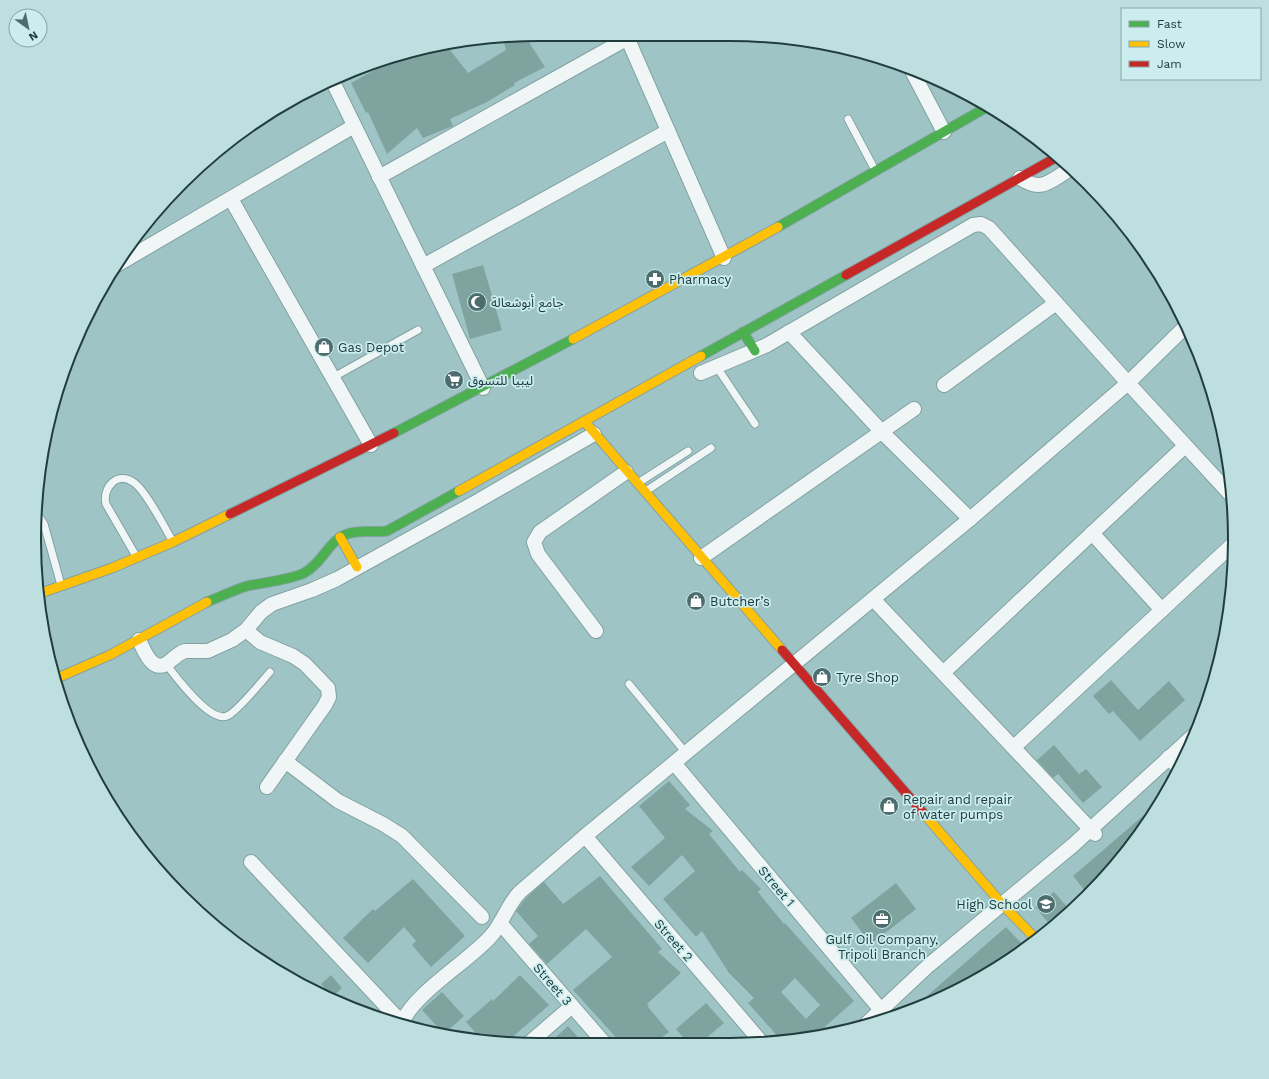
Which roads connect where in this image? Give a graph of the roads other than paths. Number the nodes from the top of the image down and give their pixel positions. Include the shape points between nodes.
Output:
1 (620, 41) edge
2 (629, 41) edge
3 (916, 77) edge
4 (335, 85) edge
5 (982, 110) edge
6 (848, 120) dead end
7 (354, 126) junction
8 (668, 131) junction
9 (944, 132) junction
10 (1052, 160) edge
11 (876, 172) junction
12 (1065, 172) edge
13 (379, 177) junction
14 (1020, 178) junction
15 (231, 199) junction
16 (128, 258) edge
17 (724, 258) junction
18 (423, 266) junction
19 (1056, 303) junction
20 (418, 330) dead end
21 (1182, 330) edge
22 (743, 332) junction
23 (788, 332) junction
24 (755, 351) junction
25 (716, 366) junction
26 (701, 373) dead end
27 (332, 378) junction
28 (1128, 383) junction
29 (944, 385) dead end
30 (483, 388) junction
31 (914, 409) dead end
32 (584, 421) junction
33 (755, 424) dead end
34 (882, 432) junction
35 (594, 434) junction
36 (371, 445) junction
37 (1184, 446) junction
38 (711, 448) dead end
39 (688, 451) dead end
40 (626, 472) junction
41 (637, 484) junction
42 (1225, 489) edge
43 (644, 492) junction
44 (970, 519) junction
45 (42, 520) edge
46 (1092, 533) junction
47 (340, 537) junction
48 (173, 542) junction
49 (1228, 549) edge
50 (137, 558) junction
51 (701, 558) junction
52 (357, 567) junction
53 (61, 587) junction
54 (44, 592) edge
55 (874, 600) junction
56 (1162, 610) junction
57 (246, 630) junction
58 (596, 631) dead end
59 (139, 640) junction
60 (166, 664) junction
61 (794, 664) junction
62 (270, 672) dead end
63 (943, 673) junction
64 (60, 677) edge
65 (629, 684) dead end
66 (1014, 747) junction
67 (686, 753) junction
68 (285, 761) junction
69 (674, 763) junction
70 (1174, 763) edge
71 (267, 787) dead end
72 (1093, 831) junction
73 (585, 836) junction
74 (251, 862) dead end
75 (1004, 906) junction
76 (482, 917) dead end
77 (500, 924) junction
78 (1032, 935) edge
79 (572, 1006) junction
80 (883, 1014) edge
81 (882, 1015) edge
82 (396, 1017) edge
83 (404, 1019) edge
84 (757, 1037) edge
85 (535, 1038) edge
86 (600, 1038) edge

1 - 13 street
2 - 8 street
3 - 9 street
4 - 7 street
5 - 9 street
6 - 11 lane
7 - 13 street
7 - 15 street
8 - 17 street
8 - 18 street
9 - 11 street
10 - 14 street
11 - 17 street
12 - 14 street via 1040,186 1032,186
13 - 18 street
14 - 22 street
15 - 16 street
15 - 27 street
17 - 30 street
18 - 30 street
19 - 23 street via 990,228 977,224
19 - 28 street
19 - 29 street
20 - 27 lane
21 - 28 street
22 - 24 street
22 - 32 street
23 - 24 street
23 - 34 street
24 - 25 street
25 - 26 street
25 - 33 lane
27 - 36 street
28 - 37 street
28 - 44 street
30 - 36 street
31 - 34 street
32 - 35 street
32 - 47 street via 386,531 353,532
34 - 44 street
34 - 51 street
35 - 40 street
35 - 52 street
36 - 48 street
37 - 42 street
37 - 46 street
38 - 43 lane
39 - 41 lane
40 - 41 street
40 - 58 street via 540,532 534,542 538,554
41 - 43 street
43 - 51 street
44 - 55 street
45 - 53 lane
46 - 56 street
46 - 63 street
47 - 52 street
47 - 59 street via 319,562 304,573 268,580 222,595 186,612
48 - 50 street
48 - 50 lane via 137,484 127,479 116,480 107,488 104,499
49 - 56 street
50 - 53 street
51 - 61 street
52 - 57 street via 325,585 272,604 261,612
53 - 54 street
55 - 61 street
55 - 63 street
56 - 66 street
57 - 60 street via 213,650 185,651
57 - 68 street via 268,646 299,659 328,688 328,701
59 - 60 street via 153,664 161,667
59 - 64 street
60 - 62 lane via 200,703 214,715 221,717 232,714
61 - 67 street
61 - 75 street
63 - 66 street
65 - 67 lane
66 - 72 street
67 - 69 street
68 - 71 street
68 - 76 street via 338,801 402,836
69 - 73 street
69 - 81 street, Street 1
70 - 72 street
72 - 75 street
73 - 77 street via 514,897
73 - 84 street, Street 2
74 - 82 street
75 - 78 street
75 - 80 street
77 - 79 street, Street 3
77 - 83 street via 488,939 412,1006
79 - 85 street
79 - 86 street, Street 3

